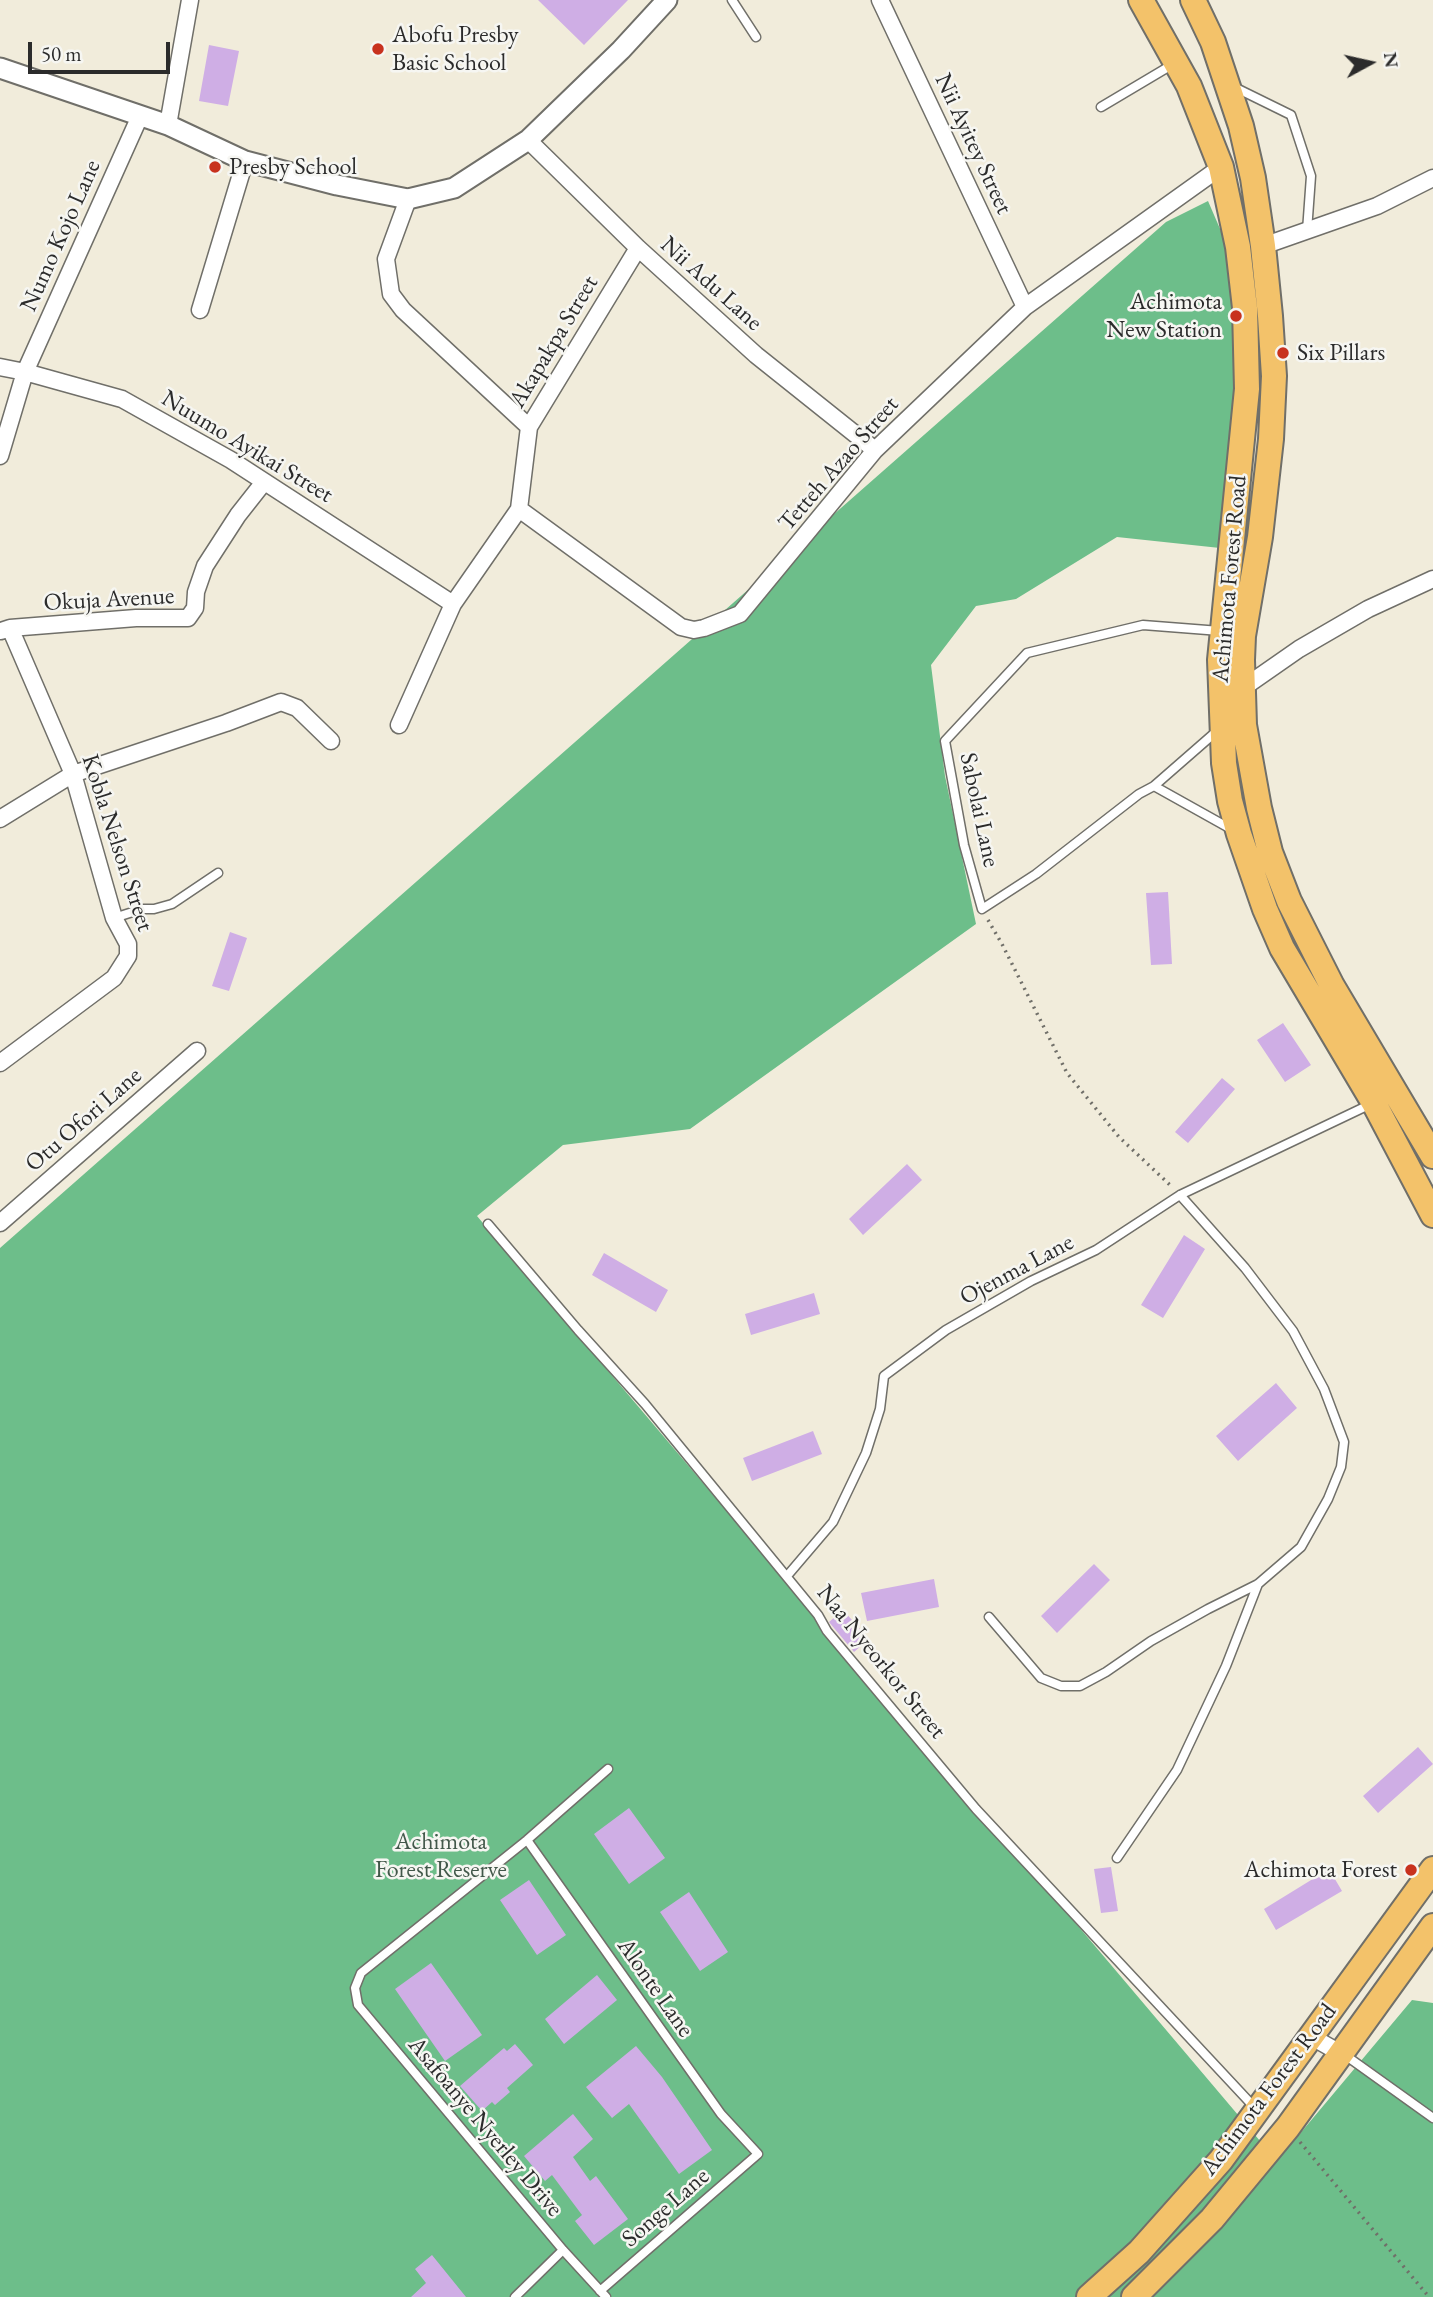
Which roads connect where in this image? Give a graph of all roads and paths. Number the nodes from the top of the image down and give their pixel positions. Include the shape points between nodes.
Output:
1 (190, 0) edge
2 (667, 0) edge
3 (732, 0) edge
4 (880, 0) edge
5 (1141, 0) edge
6 (1193, 0) edge
7 (756, 37) dead end
8 (1177, 61) junction
9 (0, 68) edge
10 (1227, 84) junction
11 (1101, 107) dead end
12 (140, 116) junction
13 (168, 125) junction
14 (528, 140) junction
15 (245, 161) junction
16 (1221, 167) junction
17 (1433, 178) edge
18 (408, 199) junction
19 (1307, 231) junction
20 (1264, 246) junction
21 (638, 248) junction
22 (1025, 307) junction
23 (200, 310) dead end
24 (0, 368) edge
25 (26, 372) junction
26 (529, 427) junction
27 (875, 450) junction
28 (0, 456) edge
29 (264, 482) junction
30 (519, 509) junction
31 (1433, 579) edge
32 (453, 604) junction
33 (5, 630) edge
34 (1221, 631) junction
35 (1243, 688) junction
36 (399, 725) dead end
37 (1222, 726) junction
38 (331, 741) dead end
39 (73, 774) junction
40 (1154, 786) junction
41 (0, 819) edge
42 (1239, 834) junction
43 (218, 873) dead end
44 (982, 909) junction
45 (114, 918) junction
46 (197, 1051) dead end
47 (0, 1063) edge
48 (1374, 1103) junction
49 (1433, 1156) edge
50 (1180, 1195) junction
51 (1433, 1215) edge
52 (0, 1223) edge
53 (488, 1224) dead end
54 (787, 1576) junction
55 (1258, 1584) junction
56 (989, 1617) dead end
57 (608, 1769) dead end
58 (527, 1840) junction
59 (1117, 1858) dead end
60 (1433, 1870) edge
61 (1433, 1926) edge
62 (1310, 2036) junction
63 (1342, 2053) junction
64 (1258, 2111) junction
65 (1433, 2118) edge
66 (1288, 2127) junction
67 (758, 2154) joint
68 (564, 2250) junction
69 (603, 2294) edge
70 (514, 2297) edge
71 (1089, 2297) edge
72 (1134, 2297) edge
73 (1429, 2297) edge

1 - 13 street
2 - 14 street
3 - 7 lane
4 - 22 street, Nii Ayitey Street
5 - 8 main road, Achimota Forest Road
6 - 10 main road, Achimota Forest Road
8 - 11 lane
8 - 16 main road, Achimota Forest Road
9 - 12 street
10 - 19 lane via 1291,115 1311,176
10 - 20 main road, Achimota Forest Road via 1253,178
12 - 13 street
12 - 25 street, Numo Kojo Lane
13 - 15 street
14 - 18 street via 454,188
14 - 21 street, Nii Adu Lane
15 - 18 street
15 - 23 street
16 - 22 street, Tetteh Azao Street
16 - 34 main road, Achimota Forest Road via 1238,247 1247,344 1247,389
17 - 19 street via 1377,206
18 - 26 street via 386,259 391,294
19 - 20 street
20 - 35 main road, Achimota Forest Road via 1272,414 1261,537 1243,636
21 - 26 street, Akapakpa Street
21 - 27 street, Nii Adu Lane via 756,355
22 - 27 street, Tetteh Azao Street
24 - 25 street, Nuumo Ayikai Street
25 - 28 street, Numo Kojo Lane
25 - 29 street, Nuumo Ayikai Street via 122,399
26 - 30 street, Akapakpa Street
27 - 30 street, Tetteh Azao Street via 740,614 694,630 681,627
29 - 32 street, Nuumo Ayikai Street
29 - 33 street, Okuja Avenue via 205,566 195,608 188,618
30 - 32 street, Akapakpa Street
31 - 35 street via 1310,642
32 - 36 street, Akapakpa Street
33 - 39 street, Kobla Nelson Street
34 - 37 main road, Achimota Forest Road
34 - 44 lane, Sabolai Lane via 1143,625 1027,653 946,741 964,845
35 - 49 main road, Achimota Forest Road via 1244,725 1259,808 1289,901 1332,986
37 - 40 lane
37 - 42 main road, Achimota Forest Road via 1224,763
38 - 39 street via 297,708 281,702
39 - 41 street
39 - 45 street, Kobla Nelson Street
40 - 42 lane
40 - 44 lane
42 - 48 main road, Achimota Forest Road via 1282,948
43 - 45 lane via 172,904
44 - 50 path via 1067,1073 1119,1137
45 - 47 street, Kobla Nelson Street via 128,944 128,956 114,978
46 - 52 street, Otu Ofori Lane
48 - 50 lane, Ojenma Lane
48 - 51 main road, Achimota Forest Road
50 - 54 lane, Ojenma Lane via 1096,1250 946,1330 884,1376 880,1409 866,1453 838,1511
50 - 55 lane via 1245,1268 1293,1332 1324,1389 1344,1442 1341,1467 1328,1499 1301,1547
53 - 54 lane, Naa Nyeorkor Street
54 - 64 lane, Naa Nyeorkor Street via 827,1631 976,1809
55 - 56 lane via 1080,1686 1061,1686 1041,1678
55 - 59 lane via 1177,1770
57 - 58 lane
58 - 67 lane, Alonte Lane via 721,2114
58 - 68 lane, Asafoanye Nyerley Drive via 361,1973 355,1989 358,2005
60 - 62 main road, Achimota Forest Road
61 - 63 main road, Achimota Forest Road
62 - 63 street
62 - 64 main road, Achimota Forest Road
63 - 65 lane
63 - 66 main road, Achimota Forest Road
64 - 71 main road, Achimota Forest Road via 1222,2160 1139,2252
66 - 72 main road, Achimota Forest Road via 1212,2219
66 - 73 path
67 - 69 lane, Songe Lane
68 - 69 lane, Asafoanye Nyerley Drive
68 - 70 lane

